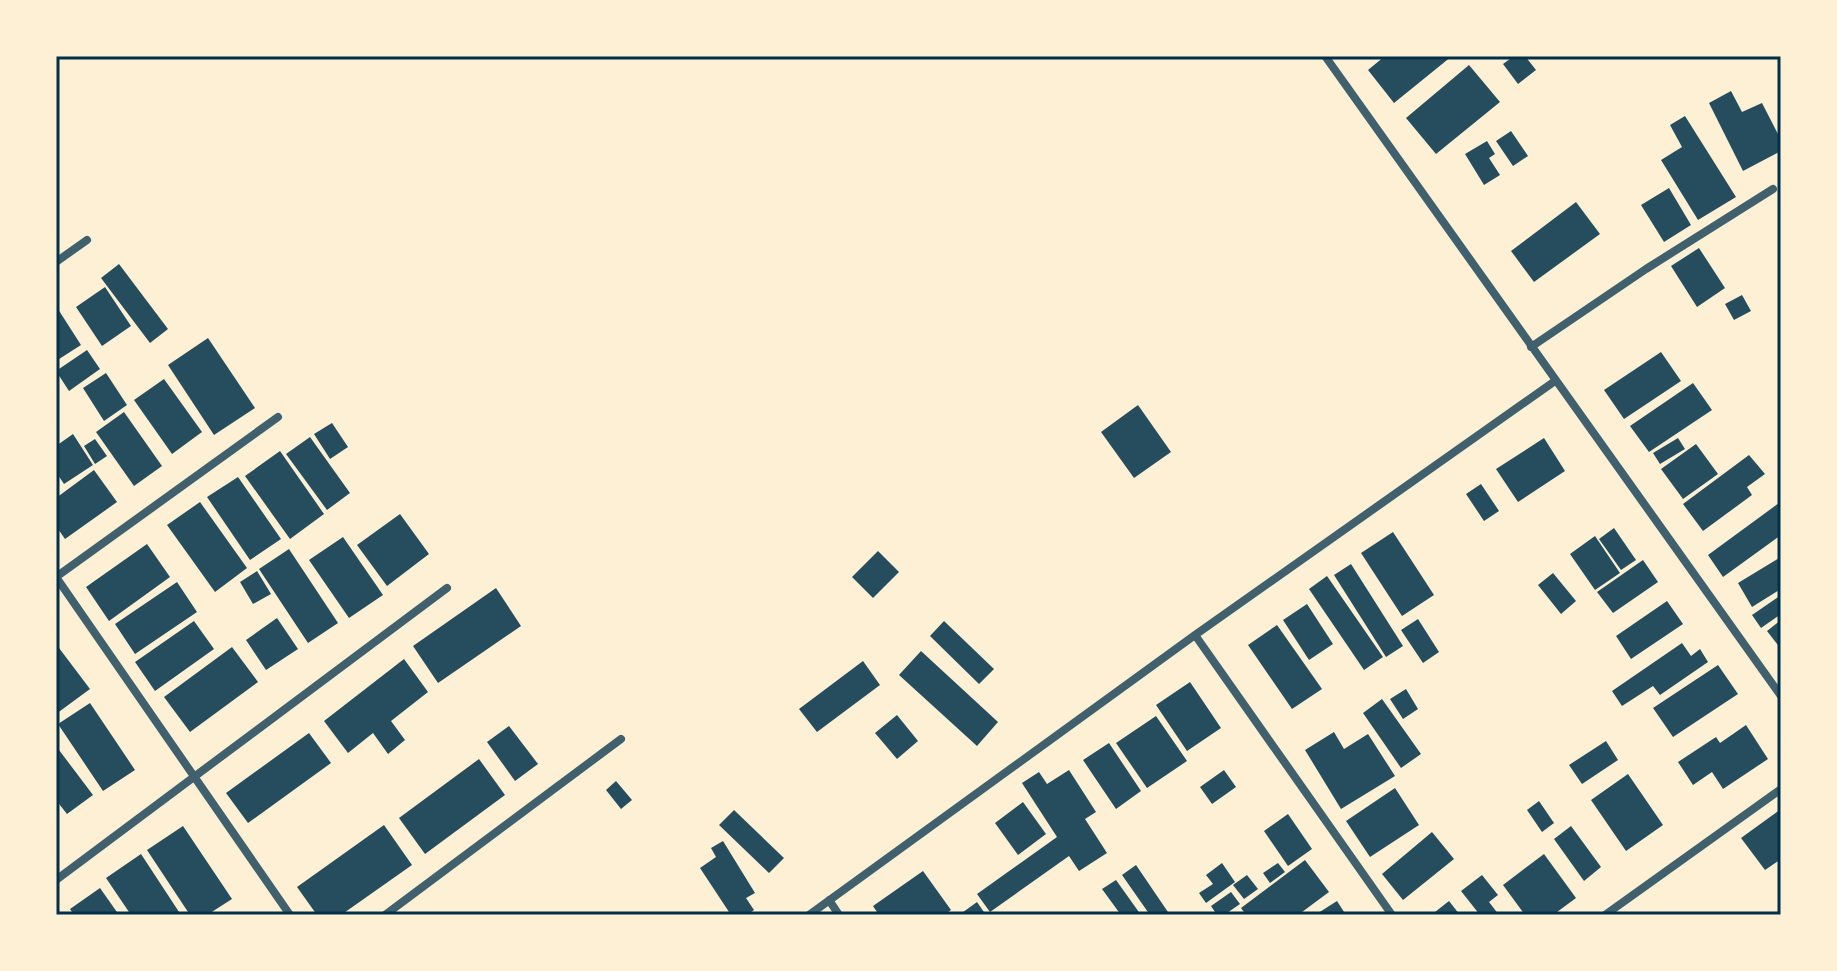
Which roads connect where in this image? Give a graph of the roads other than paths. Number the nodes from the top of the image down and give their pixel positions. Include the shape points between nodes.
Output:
1 (1325, 56) edge
2 (1773, 189) dead end
3 (87, 240) dead end
4 (56, 262) edge
5 (1531, 347) junction
6 (1555, 381) junction
7 (278, 417) dead end
8 (56, 577) edge
9 (447, 588) dead end
10 (1195, 635) junction
11 (1781, 696) edge
12 (621, 739) dead end
13 (195, 777) junction
14 (1781, 789) edge
15 (56, 880) edge
16 (829, 900) junction
17 (290, 915) edge
18 (385, 915) edge
19 (809, 915) edge
20 (839, 915) edge
21 (1392, 915) edge
22 (1605, 915) edge

1 - 5 street
2 - 5 street
3 - 4 street
5 - 6 street
6 - 10 street
6 - 11 street
7 - 8 street
8 - 13 street
9 - 13 street
10 - 16 street
10 - 21 street
12 - 18 street
13 - 15 street
13 - 17 street
14 - 22 street
16 - 19 street
16 - 20 street

